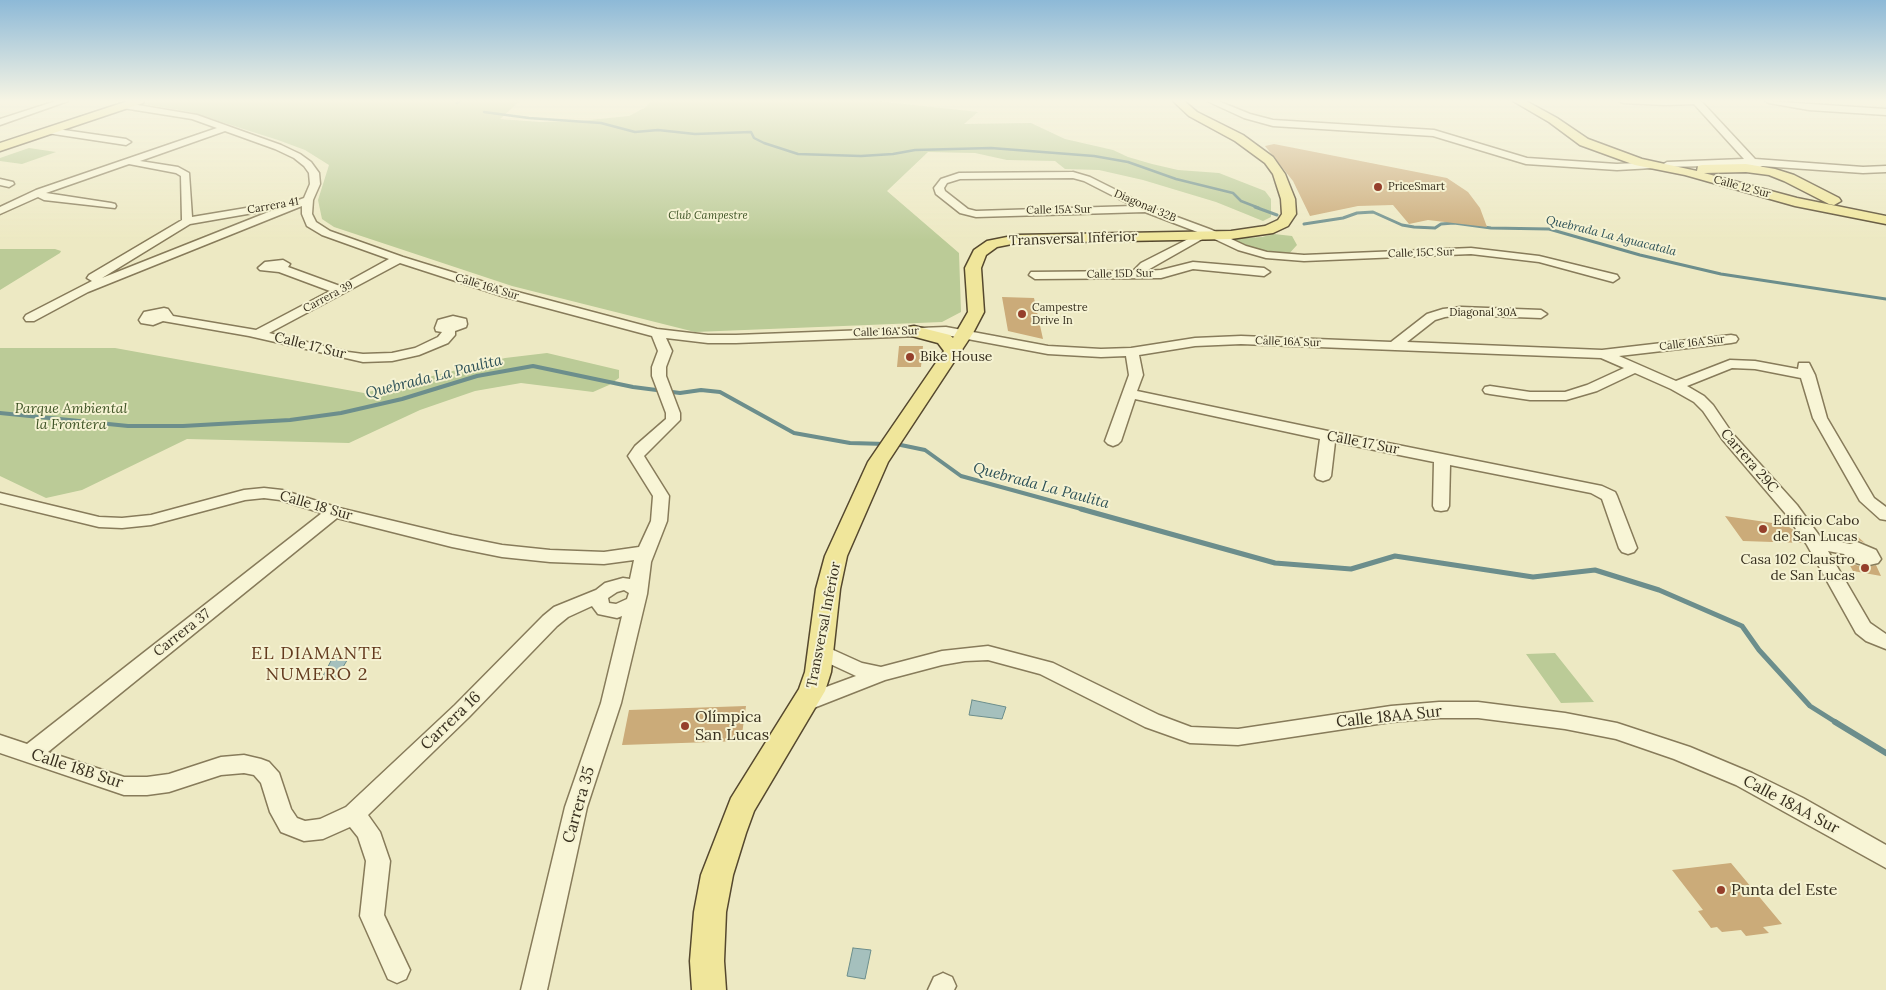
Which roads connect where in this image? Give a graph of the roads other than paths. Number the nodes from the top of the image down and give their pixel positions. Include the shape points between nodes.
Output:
1 (170, 147) edge
2 (278, 147) edge
3 (1254, 147) edge
4 (1481, 147) edge
5 (1600, 147) edge
6 (1610, 147) edge
7 (1734, 147) edge
8 (127, 162) junction
9 (1653, 165) junction
10 (1667, 165) junction
11 (1749, 165) junction
12 (1731, 169) junction
13 (1886, 169) edge
14 (1732, 185) junction
15 (1812, 191) junction
16 (40, 192) junction
17 (1772, 195) junction
18 (308, 200) junction
19 (111, 206) dead end
20 (1146, 209) junction
21 (0, 211) edge
22 (971, 213) joint
23 (1886, 216) edge
24 (1886, 220) edge
25 (187, 221) junction
26 (1225, 237) junction
27 (1182, 240) junction
28 (399, 259) junction
29 (280, 268) dead end
30 (1264, 272) dead end
31 (1035, 275) dead end
32 (1136, 275) junction
33 (1613, 278) dead end
34 (84, 289) junction
35 (340, 290) junction
36 (976, 312) junction
37 (1541, 314) dead end
38 (30, 318) dead end
39 (164, 318) dead end
40 (449, 329) dead end
41 (935, 330) junction
42 (914, 331) junction
43 (657, 333) junction
44 (965, 333) junction
45 (258, 334) junction
46 (1731, 339) dead end
47 (1403, 344) junction
48 (952, 351) junction
49 (1131, 352) junction
50 (1602, 354) junction
51 (1636, 368) junction
52 (1676, 386) junction
53 (1490, 390) dead end
54 (665, 393) joint
55 (1131, 394) junction
56 (1328, 436) junction
57 (1113, 440) dead end
58 (1442, 458) junction
59 (1323, 476) dead end
60 (0, 498) edge
61 (1441, 506) dead end
62 (334, 512) junction
63 (1886, 515) edge
64 (1815, 544) junction
65 (1628, 548) dead end
66 (1851, 550) dead end
67 (641, 562) junction
68 (620, 602) junction
69 (1880, 639) edge
70 (820, 651) junction
71 (881, 674) junction
72 (806, 703) junction
73 (0, 744) edge
74 (30, 754) junction
75 (354, 814) junction
76 (323, 829) joint
77 (1886, 857) edge
78 (397, 970) dead end
79 (534, 990) edge
80 (709, 990) edge

1 - 8 street
2 - 18 street, Calle 16A Sur via 308,164 314,173 315,184
3 - 26 main road, Transversal Inferior via 1279,174 1288,199 1289,214 1283,223 1268,230
4 - 9 street via 1526,161 1616,167
5 - 9 main road, Calle 12 Sur
6 - 10 main road, Calle 12 Sur
7 - 11 street
8 - 16 street
8 - 25 street via 183,172 186,175
9 - 14 main road, Calle 12 Sur
10 - 11 street
10 - 12 main road, Calle 12 Sur
11 - 12 main road, Calle 12 Sur
11 - 13 street
11 - 15 main road, Calle 12 Sur via 1789,178
12 - 14 main road via 1718,175
14 - 17 main road, Calle 12 Sur
15 - 17 main road via 1804,198
15 - 23 main road, Calle 12 Sur via 1836,202
16 - 19 street via 44,197
16 - 21 street
17 - 24 main road, Calle 12 Sur
18 - 25 street, Carrera 41
18 - 28 street, Calle 16A Sur via 307,214 311,224 326,233
18 - 34 street, Carrera 41
20 - 22 street, Calle 15A Sur
20 - 22 street, Diagonal 32B via 1087,178 1073,175 970,175 944,181 940,192
20 - 26 street, Diagonal 32B
25 - 34 street, Carrera 41 via 95,277 83,285 81,288
26 - 27 main road, Transversal Inferior via 1200,236
26 - 33 street, Calle 15C Sur via 1251,251 1284,257 1472,251 1508,254
27 - 32 street via 1145,264
27 - 36 main road, Transversal Inferior via 1017,239 992,244 979,254 973,268
28 - 35 street, Carrera 39
28 - 43 street, Calle 16A Sur via 506,293
29 - 35 street
30 - 32 street, Calle 15D Sur via 1193,265 1166,273
31 - 32 street, Calle 15D Sur
34 - 38 street, Carrera 41
35 - 45 street, Carrera 39
36 - 41 main road via 960,322
36 - 44 main road, Transversal Inferior
37 - 47 street, Diagonal 30A via 1443,313 1431,317
39 - 45 street, Calle 17 Sur
40 - 45 street, Calle 17 Sur via 448,335 433,346 377,358 348,356
41 - 42 street, Calle 16A Sur
41 - 44 street, Calle 16A Sur
42 - 43 street, Calle 16A Sur via 736,339
42 - 48 main road via 944,339
43 - 54 street, Carrera 35 via 665,352 659,367
44 - 48 main road, Transversal Inferior
44 - 49 street, Calle 16A Sur via 1048,350
46 - 50 street, Calle 16A Sur
47 - 49 street, Calle 16A Sur via 1220,340
47 - 50 street, Calle 16A Sur
48 - 70 main road, Transversal Inferior via 878,462 836,556
49 - 55 street via 1136,375
50 - 51 street, Carrera 29C
51 - 52 street, Carrera 29C
51 - 53 street via 1566,396 1530,396
52 - 63 street via 1730,364 1806,370 1820,418 1868,501
52 - 64 street, Carrera 29C via 1708,408 1727,436 1791,509
54 - 67 street, Carrera 35 via 672,407 673,420 636,456 661,496 659,521
55 - 56 street, Calle 17 Sur
55 - 57 street
56 - 58 street, Calle 17 Sur
56 - 59 street
58 - 61 street
58 - 65 street, Calle 17 Sur via 1596,489 1609,496
60 - 62 street, Calle 18 Sur via 99,522 122,523 151,520 244,495 264,493 282,495
62 - 67 street, Calle 18 Sur via 502,551
62 - 74 street, Carrera 37
64 - 66 street
64 - 69 street, Carrera 29C via 1862,628
67 - 68 street, Carrera 35
68 - 75 street, Carrera 16 via 573,606 561,612
68 - 79 street, Carrera 35 via 611,703 576,807
70 - 71 street, Calle 18AA Sur via 858,669
70 - 72 main road, Transversal Inferior via 818,672
71 - 72 street, Calle 18AA Sur
71 - 77 street, Calle 18AA Sur via 942,658 988,653 1046,668 1152,721 1190,734 1238,737 1439,710 1478,710 1565,721 1617,732 1682,753 1744,779
72 - 80 main road, Transversal Inferior via 760,774 731,833 717,875 710,912
73 - 74 street, Calle 18B Sur
74 - 76 street, Calle 18B Sur via 124,786 169,783 221,766 244,764 262,768 271,779 288,825 304,831
75 - 76 street, Carrera 16
75 - 78 street via 368,832 378,861 372,916

